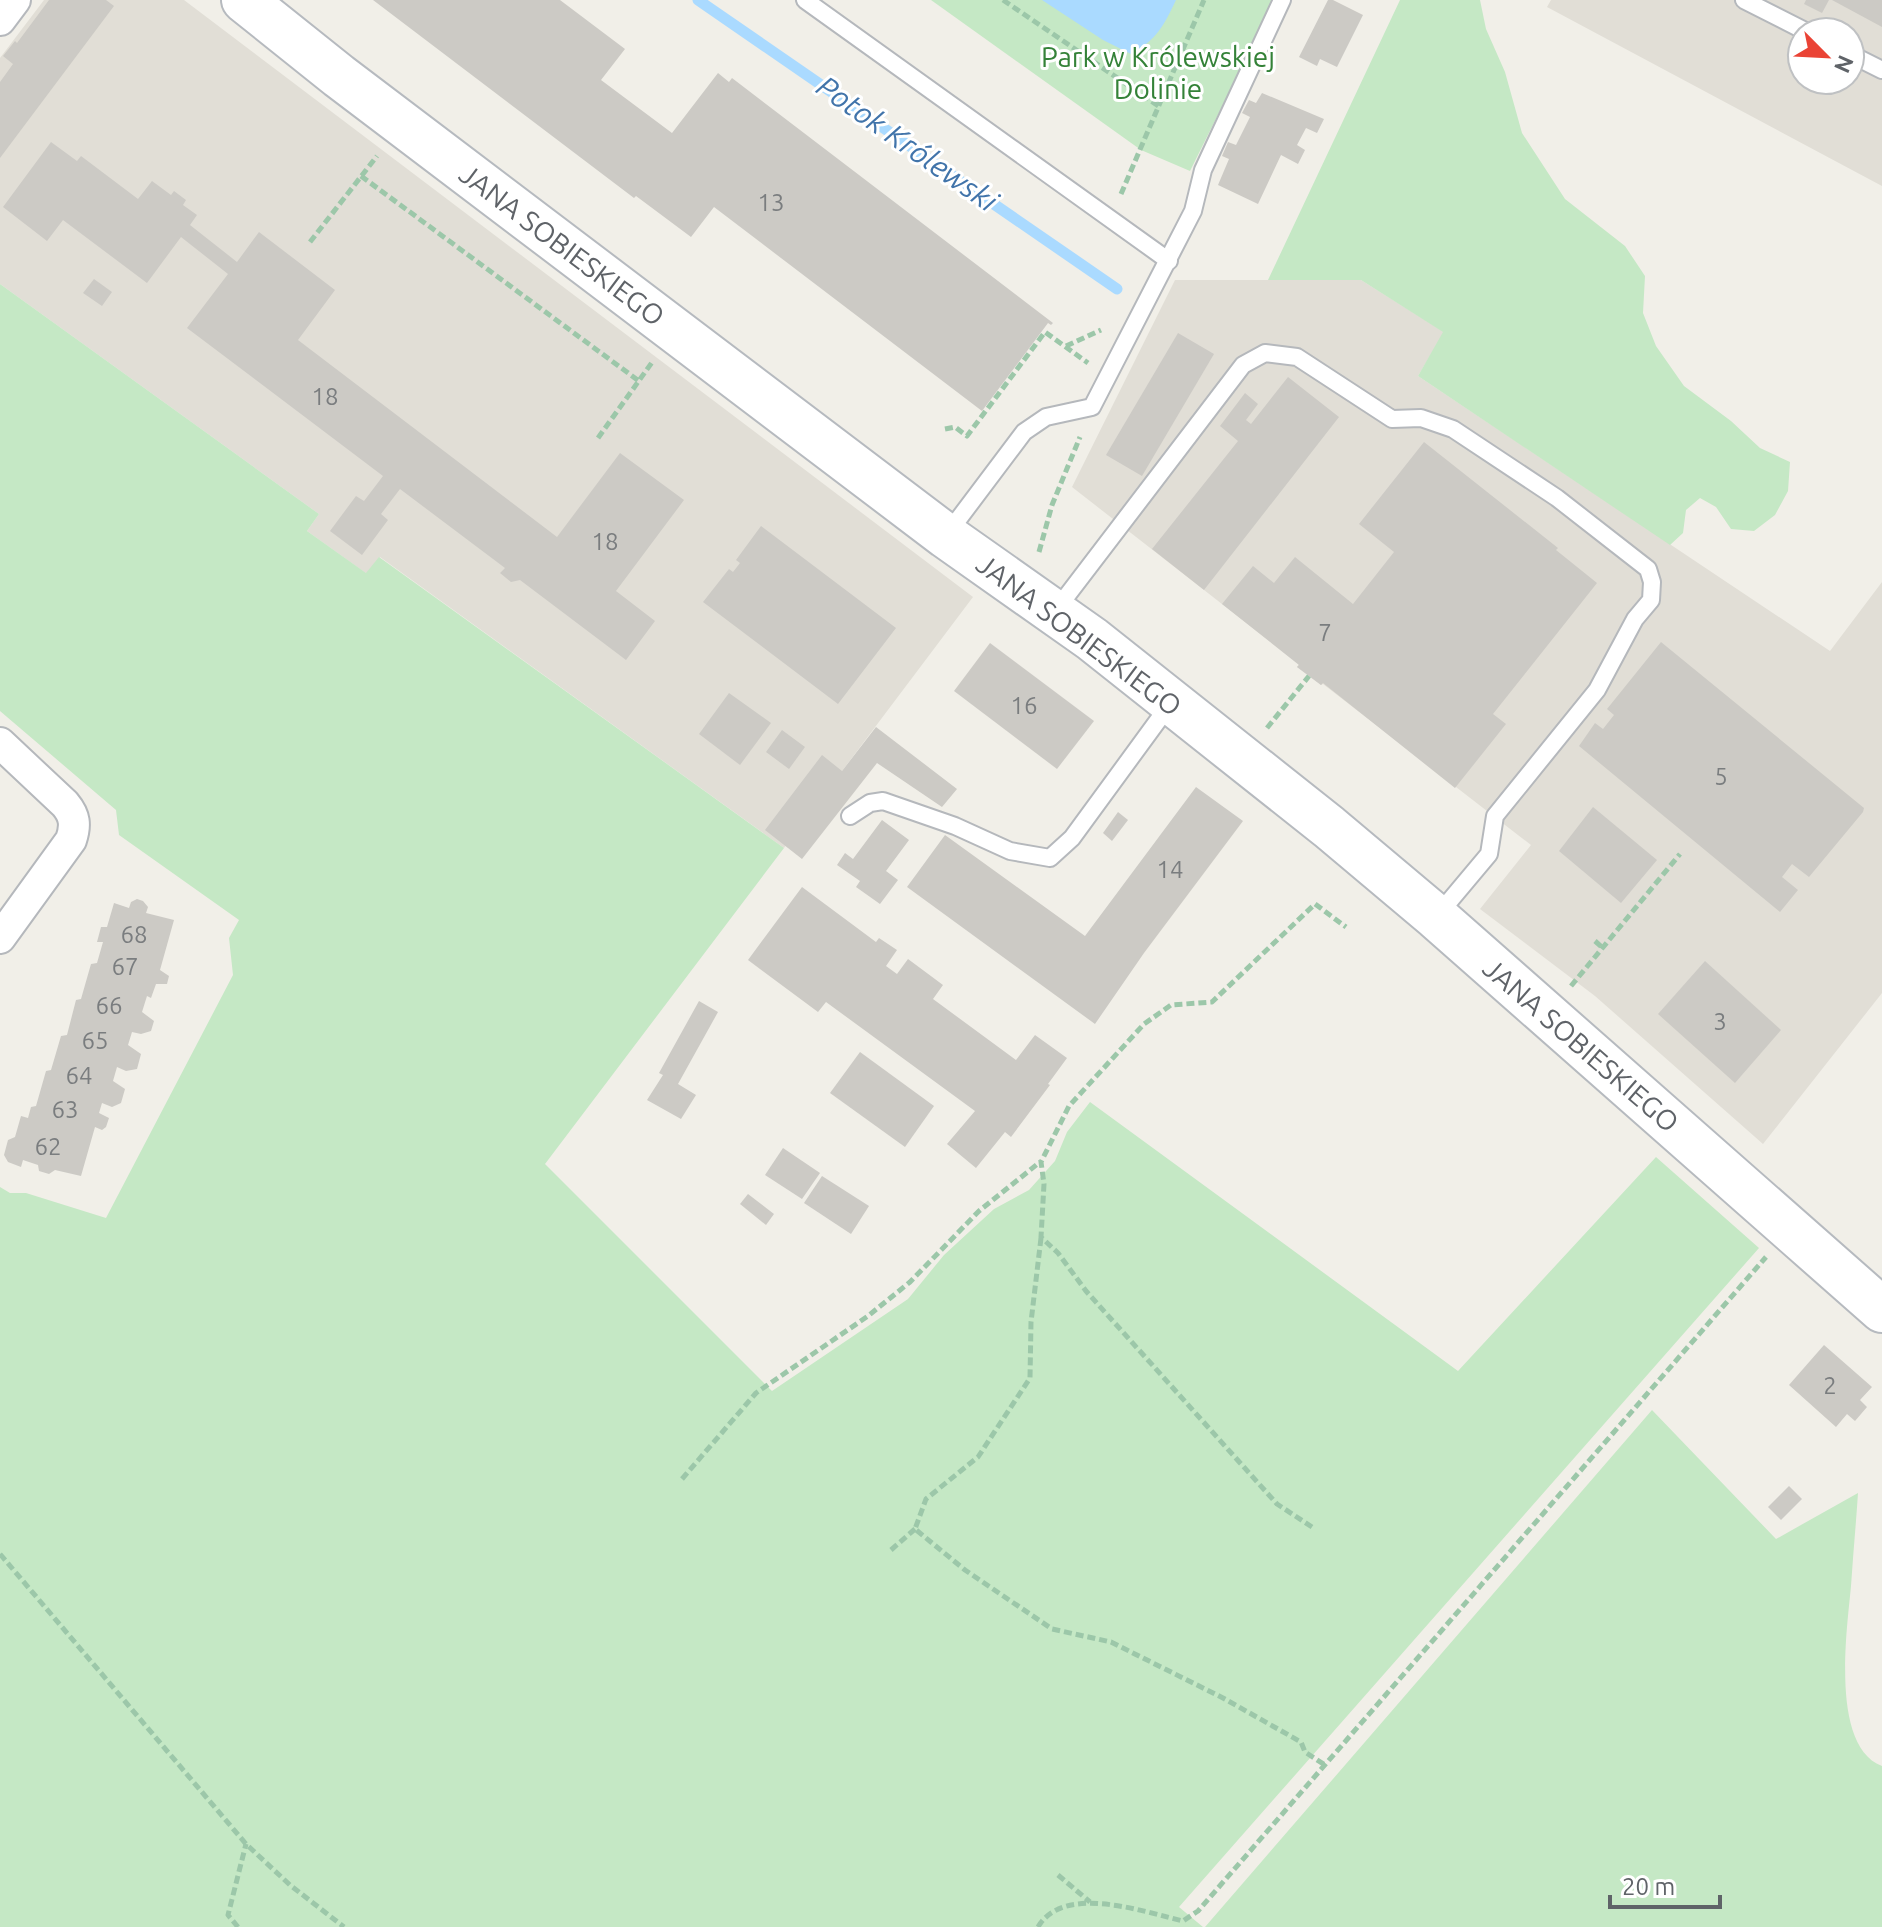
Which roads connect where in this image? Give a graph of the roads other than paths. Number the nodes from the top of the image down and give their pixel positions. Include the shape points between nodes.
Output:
1 (15, 0) edge
2 (244, 0) edge
3 (805, 0) edge
4 (1282, 0) edge
5 (1744, 0) edge
6 (0, 20) edge
7 (1786, 21) edge
8 (1169, 261) junction
9 (946, 536) junction
10 (1055, 612) junction
11 (1171, 703) junction
12 (0, 743) edge
13 (850, 816) dead end
14 (1436, 917) junction
15 (0, 938) edge
16 (1882, 1310) edge

1 - 6 street
2 - 9 main road, JANA SOBIESKIEGO
3 - 8 lane
4 - 8 lane via 1203,170 1193,211
5 - 7 lane
8 - 9 lane via 1092,407 1046,417 1024,432
9 - 10 main road, JANA SOBIESKIEGO
10 - 11 main road, JANA SOBIESKIEGO
10 - 14 lane via 1243,365 1265,353 1297,357 1392,419 1421,418 1453,429 1557,498 1648,569 1651,600 1597,690 1495,816 1489,854
11 - 13 lane via 1072,838 1050,858 1010,851 883,801
11 - 14 main road, JANA SOBIESKIEGO
12 - 15 street via 65,804 75,827
14 - 16 main road, JANA SOBIESKIEGO

